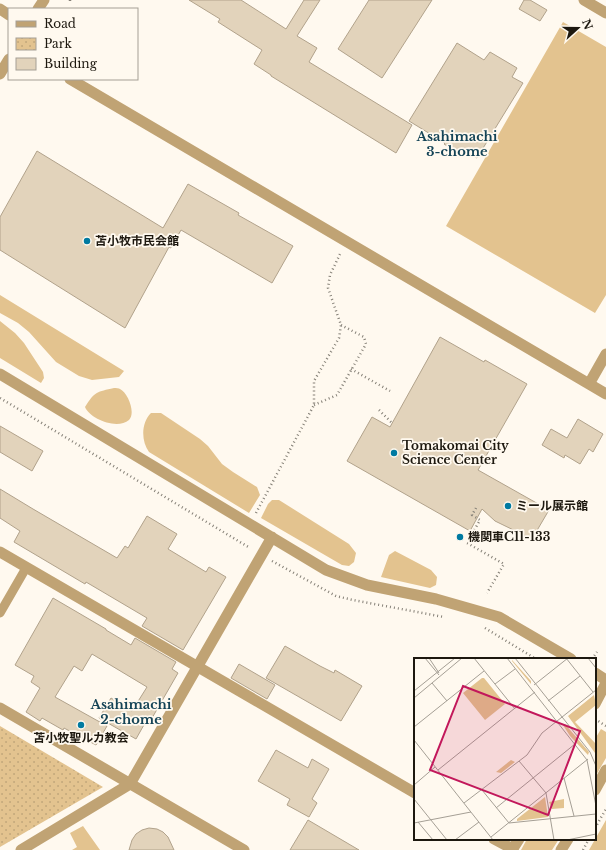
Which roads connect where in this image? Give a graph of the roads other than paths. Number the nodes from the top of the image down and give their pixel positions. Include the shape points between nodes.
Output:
1 (584, 0) edge
2 (606, 12) edge
3 (8, 60) edge
4 (0, 74) edge
5 (72, 80) edge
6 (606, 354) edge
7 (0, 374) edge
8 (589, 384) junction
9 (606, 394) edge
10 (272, 537) junction
11 (0, 552) edge
12 (26, 568) junction
13 (0, 613) edge
14 (569, 658) edge
15 (197, 667) junction
16 (596, 674) edge
17 (606, 680) edge
18 (606, 683) edge
19 (596, 702) edge
20 (0, 708) edge
21 (606, 770) edge
22 (130, 784) junction
23 (596, 788) edge
24 (414, 792) edge
25 (496, 840) edge
26 (518, 840) edge
27 (567, 840) edge
28 (21, 850) edge
29 (244, 850) edge
30 (513, 850) edge
31 (561, 850) edge

1 - 2 street
3 - 4 street
5 - 8 street
6 - 8 street
7 - 10 street
8 - 9 street
10 - 14 street via 326,570 367,585 436,599 499,617
10 - 15 street
11 - 12 street
12 - 13 lane
12 - 15 street
15 - 22 street
15 - 24 street
16 - 17 street
18 - 19 street
20 - 22 street
21 - 23 street
22 - 28 street
22 - 29 street
25 - 30 street
26 - 30 street
27 - 31 street

